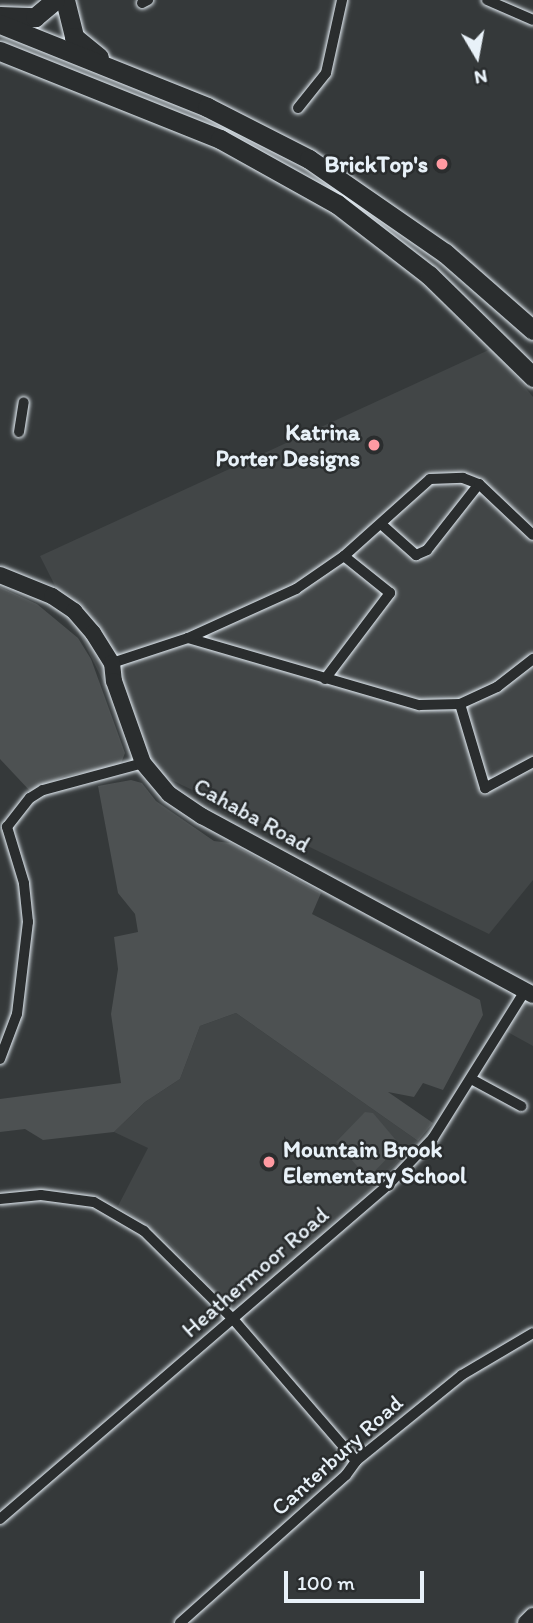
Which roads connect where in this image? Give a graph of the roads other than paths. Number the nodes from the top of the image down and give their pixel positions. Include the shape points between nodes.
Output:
1 (55, 0) edge
2 (65, 0) edge
3 (342, 0) edge
4 (486, 0) edge
5 (0, 16) edge
6 (533, 20) edge
7 (0, 24) edge
8 (0, 51) edge
9 (114, 69) junction
10 (298, 108) dead end
11 (533, 330) edge
12 (533, 377) edge
13 (24, 402) dead end
14 (19, 432) dead end
15 (479, 484) junction
16 (381, 524) junction
17 (533, 535) edge
18 (344, 556) junction
19 (0, 575) edge
20 (188, 638) junction
21 (533, 659) edge
22 (112, 663) junction
23 (325, 679) junction
24 (460, 704) junction
25 (533, 762) edge
26 (137, 766) junction
27 (4, 828) edge
28 (529, 993) edge
29 (0, 1059) edge
30 (473, 1080) junction
31 (521, 1106) dead end
32 (0, 1199) edge
33 (233, 1319) junction
34 (533, 1333) edge
35 (356, 1461) junction
36 (0, 1519) edge
37 (533, 1616) edge
38 (180, 1623) edge
39 (526, 1623) edge

1 - 5 highway via 36,18
2 - 9 highway via 74,37
3 - 10 street via 326,73
4 - 6 street
7 - 9 highway
8 - 12 highway via 220,139 337,204 429,275
9 - 11 highway via 250,127 340,178 445,253
13 - 14 street
15 - 16 street via 463,478 430,479
15 - 16 street via 427,550 416,555
15 - 17 street
16 - 18 street
18 - 20 street via 296,589
18 - 23 street via 390,593
19 - 22 street, Cahaba Road via 52,596 74,611
20 - 22 street
20 - 23 street
21 - 24 street via 497,687
22 - 26 street, Cahaba Road
23 - 24 street via 419,705
24 - 25 street via 485,788
26 - 27 street via 57,784 30,798
26 - 28 street, Cahaba Road via 202,816
27 - 29 street via 24,883 29,922 17,1014
28 - 30 street, Heathermoor Road
30 - 31 street
30 - 33 street, Heathermoor Road via 433,1138 388,1185
32 - 33 street via 41,1195 94,1202 120,1214 144,1231
33 - 35 street
33 - 36 street, Heathermoor Road
34 - 35 street, Canterbury Road via 462,1375
35 - 38 street, Canterbury Road via 346,1475
37 - 39 street

